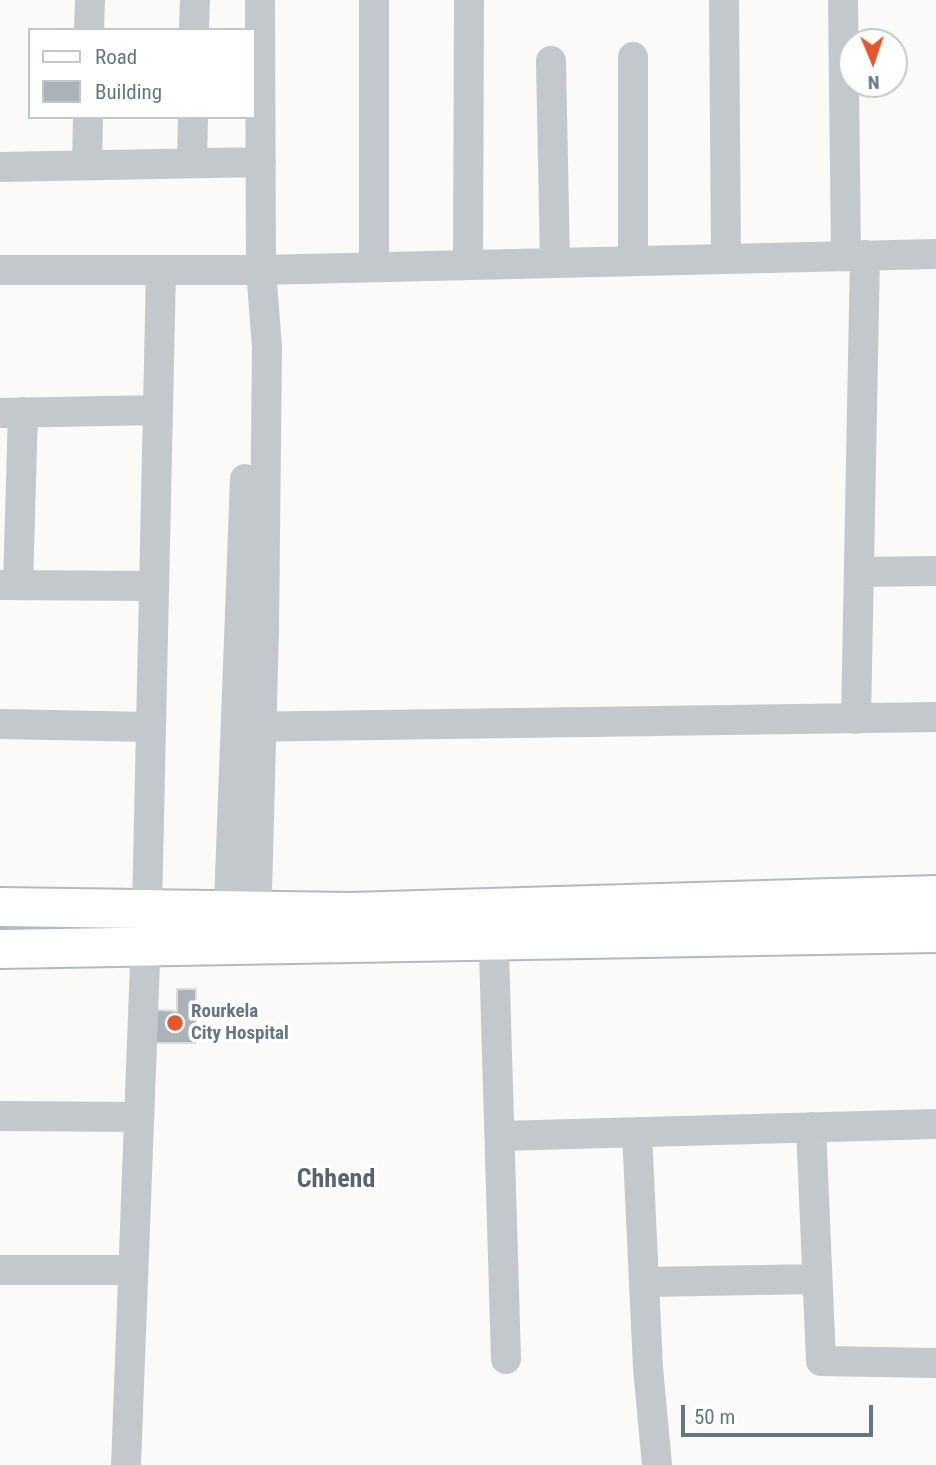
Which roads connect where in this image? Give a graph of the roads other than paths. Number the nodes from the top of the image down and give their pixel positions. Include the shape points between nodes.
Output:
1 (90, 0) edge
2 (195, 0) edge
3 (260, 0) edge
4 (374, 0) edge
5 (469, 0) edge
6 (723, 0) edge
7 (843, 0) edge
8 (89, 28) edge
9 (194, 28) edge
10 (633, 58) dead end
11 (551, 61) dead end
12 (88, 119) edge
13 (193, 119) edge
14 (261, 162) junction
15 (192, 163) junction
16 (87, 165) junction
17 (0, 167) edge
18 (936, 254) edge
19 (855, 255) junction
20 (726, 258) junction
21 (633, 261) junction
22 (555, 263) junction
23 (468, 265) junction
24 (374, 267) junction
25 (0, 270) edge
26 (161, 270) junction
27 (261, 270) junction
28 (158, 410) junction
29 (11, 413) edge
30 (936, 571) edge
31 (859, 572) junction
32 (9, 585) edge
33 (154, 586) junction
34 (936, 718) edge
35 (856, 719) junction
36 (0, 724) edge
37 (151, 727) junction
38 (250, 727) junction
39 (936, 895) edge
40 (0, 907) edge
41 (147, 909) junction
42 (494, 925) junction
43 (242, 928) junction
44 (936, 933) edge
45 (146, 947) junction
46 (0, 949) edge
47 (0, 1116) edge
48 (139, 1116) junction
49 (936, 1124) edge
50 (811, 1127) junction
51 (637, 1132) junction
52 (500, 1136) junction
53 (0, 1270) edge
54 (133, 1270) junction
55 (817, 1279) junction
56 (644, 1282) junction
57 (506, 1359) dead end
58 (936, 1363) edge
59 (126, 1465) edge
60 (657, 1465) edge

1 - 8 street
2 - 9 street
3 - 14 street
4 - 24 street
5 - 23 street
6 - 20 street
7 - 19 street
10 - 21 street
11 - 22 street
12 - 16 street
13 - 15 street
14 - 15 street
14 - 27 street
15 - 16 street
16 - 17 street
18 - 19 street
19 - 20 street
19 - 31 street
20 - 21 street
21 - 22 street
22 - 23 street
23 - 24 street
24 - 27 street
25 - 26 street
26 - 27 street
26 - 28 street
27 - 38 street via 248,345
28 - 29 street
28 - 33 street
29 - 32 street
30 - 31 street
31 - 35 street
32 - 33 street
33 - 37 street
34 - 35 street
35 - 38 street
36 - 37 street
37 - 41 street
38 - 43 street
39 - 42 street
40 - 41 street
41 - 43 street
41 - 45 street
42 - 43 street
42 - 44 street
42 - 52 street
43 - 45 street
45 - 46 street
45 - 48 street
47 - 48 street
48 - 54 street
49 - 50 street
50 - 51 street
50 - 55 street
51 - 52 street
51 - 56 street
52 - 57 street
53 - 54 street
54 - 59 street
55 - 56 street
55 - 58 street via 821,1362
56 - 60 street

